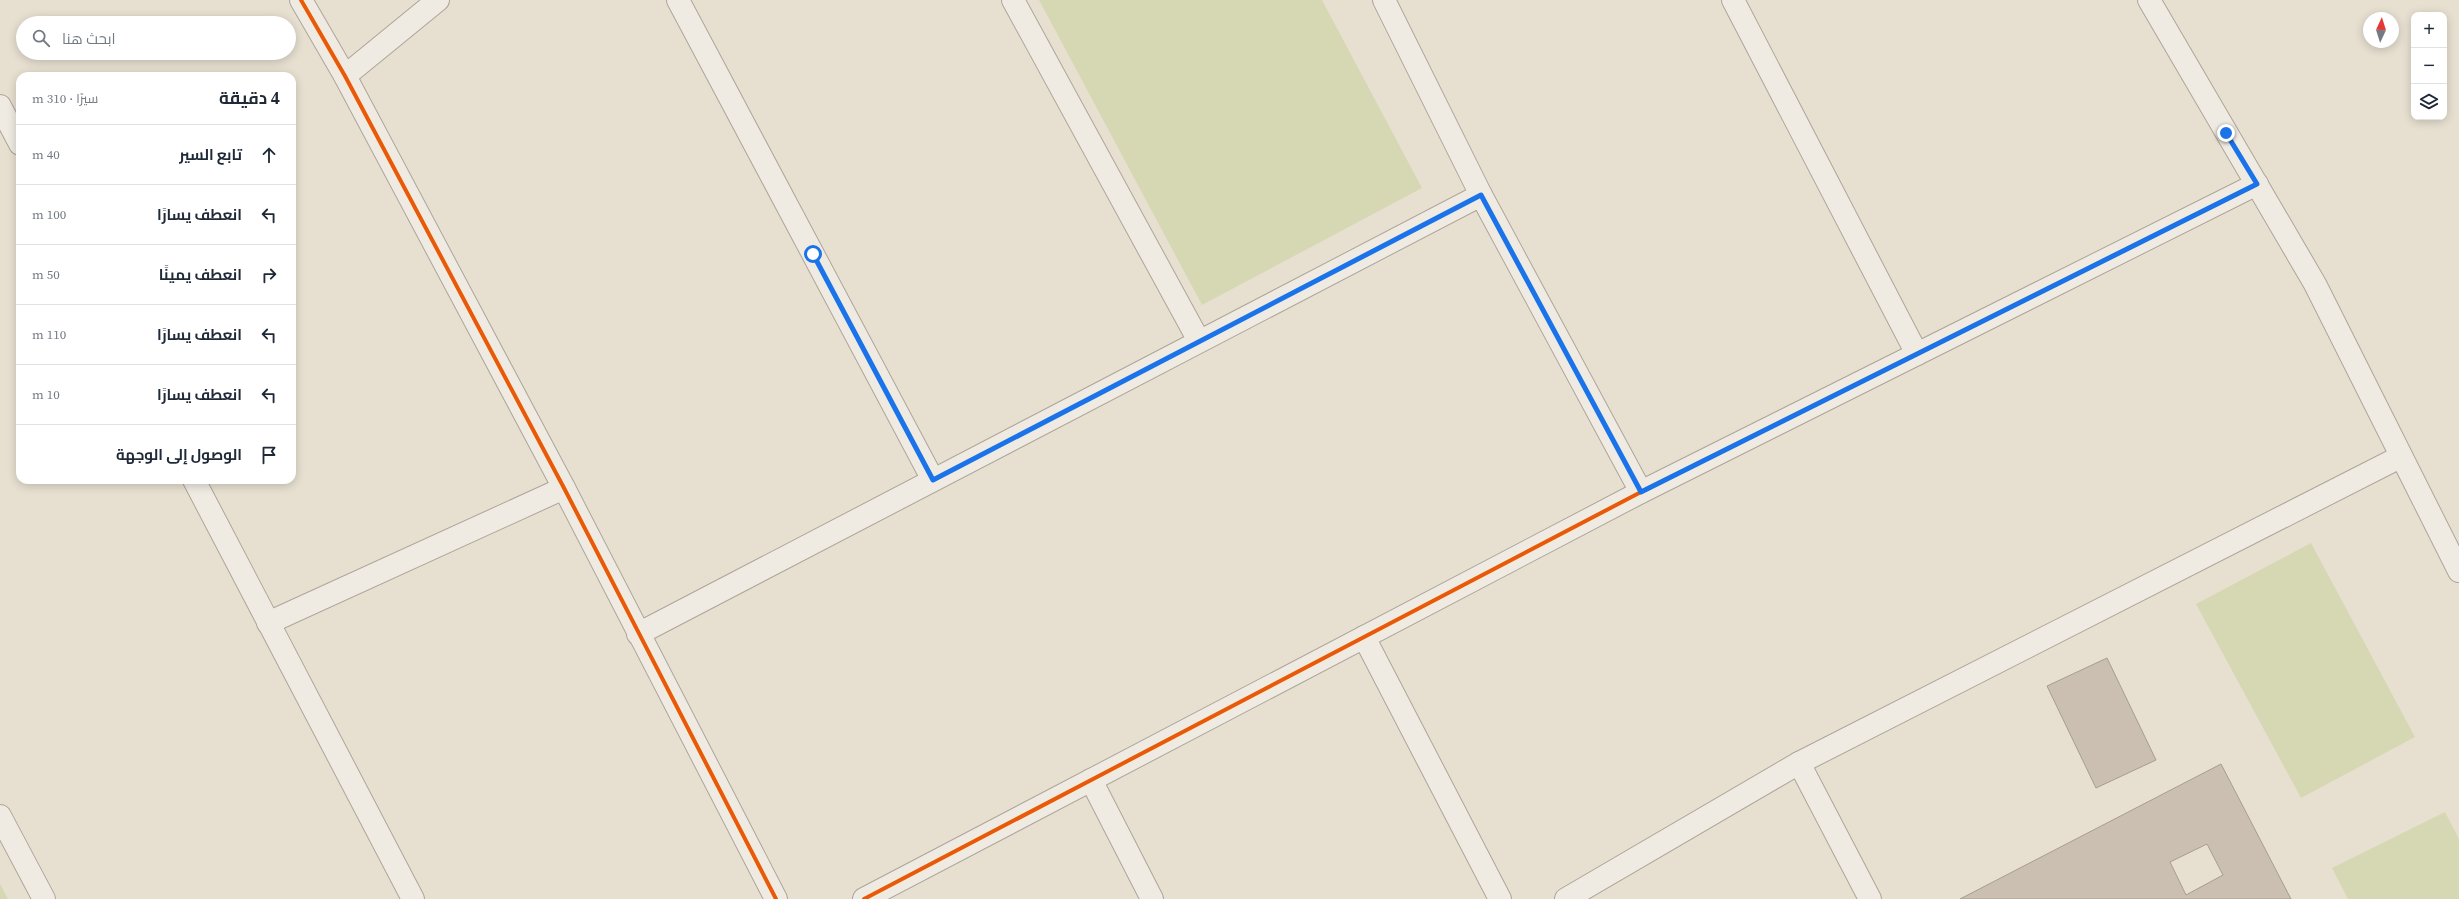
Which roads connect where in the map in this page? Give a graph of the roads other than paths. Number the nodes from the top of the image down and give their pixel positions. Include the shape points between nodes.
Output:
1 (301, 0) edge
2 (438, 0) edge
3 (678, 0) edge
4 (1013, 0) edge
5 (1384, 0) edge
6 (1733, 0) edge
7 (2149, 0) edge
8 (345, 76) junction
9 (0, 106) edge
10 (16, 136) edge
11 (2257, 184) junction
12 (1481, 195) junction
13 (1199, 341) junction
14 (1918, 354) junction
15 (2400, 457) junction
16 (933, 480) junction
17 (196, 484) edge
18 (564, 488) junction
19 (1641, 492) junction
20 (2459, 571) edge
21 (268, 623) junction
22 (638, 634) junction
23 (1364, 637) junction
24 (1800, 763) junction
25 (1091, 780) junction
26 (0, 816) edge
27 (44, 899) edge
28 (412, 899) edge
29 (776, 899) edge
30 (864, 899) edge
31 (1152, 899) edge
32 (1500, 899) edge
33 (1566, 899) edge
34 (1870, 899) edge

1 - 8 street
2 - 8 street
3 - 16 street
4 - 13 street
5 - 12 street
6 - 14 street
7 - 11 street
8 - 18 street
9 - 10 street
11 - 14 street
11 - 15 street via 2315,284
12 - 13 street
12 - 19 street
13 - 16 street
14 - 19 street
15 - 20 street
15 - 24 street
16 - 22 street
17 - 21 street
18 - 21 street
18 - 22 street
19 - 23 street
21 - 28 street
22 - 29 street
23 - 25 street
23 - 32 street
24 - 33 street
24 - 34 street
25 - 30 street
25 - 31 street
26 - 27 street

